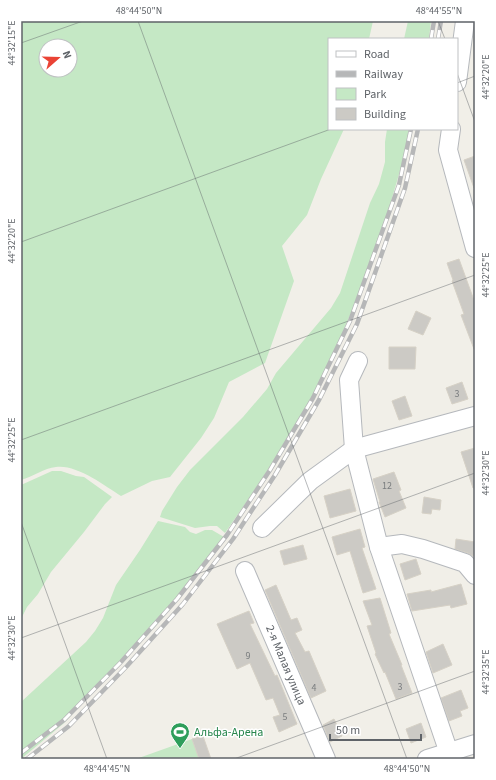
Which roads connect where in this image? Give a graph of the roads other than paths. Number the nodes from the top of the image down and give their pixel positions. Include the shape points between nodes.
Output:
1 (465, 21) edge
2 (458, 74) edge
3 (451, 130) edge
4 (475, 248) edge
5 (358, 361) dead end
6 (475, 416) edge
7 (354, 449) junction
8 (262, 528) dead end
9 (379, 547) junction
10 (245, 571) dead end
11 (475, 575) edge
12 (475, 744) edge
13 (450, 756) edge
14 (326, 759) edge
15 (427, 759) edge

1 - 2 street
3 - 4 street via 448,150
5 - 7 street via 350,380
6 - 7 street
7 - 8 street via 310,481
7 - 9 street
9 - 11 street via 402,544 423,549 465,563
9 - 13 street
10 - 14 street, 2-я Малая улица
12 - 13 street
13 - 15 street

